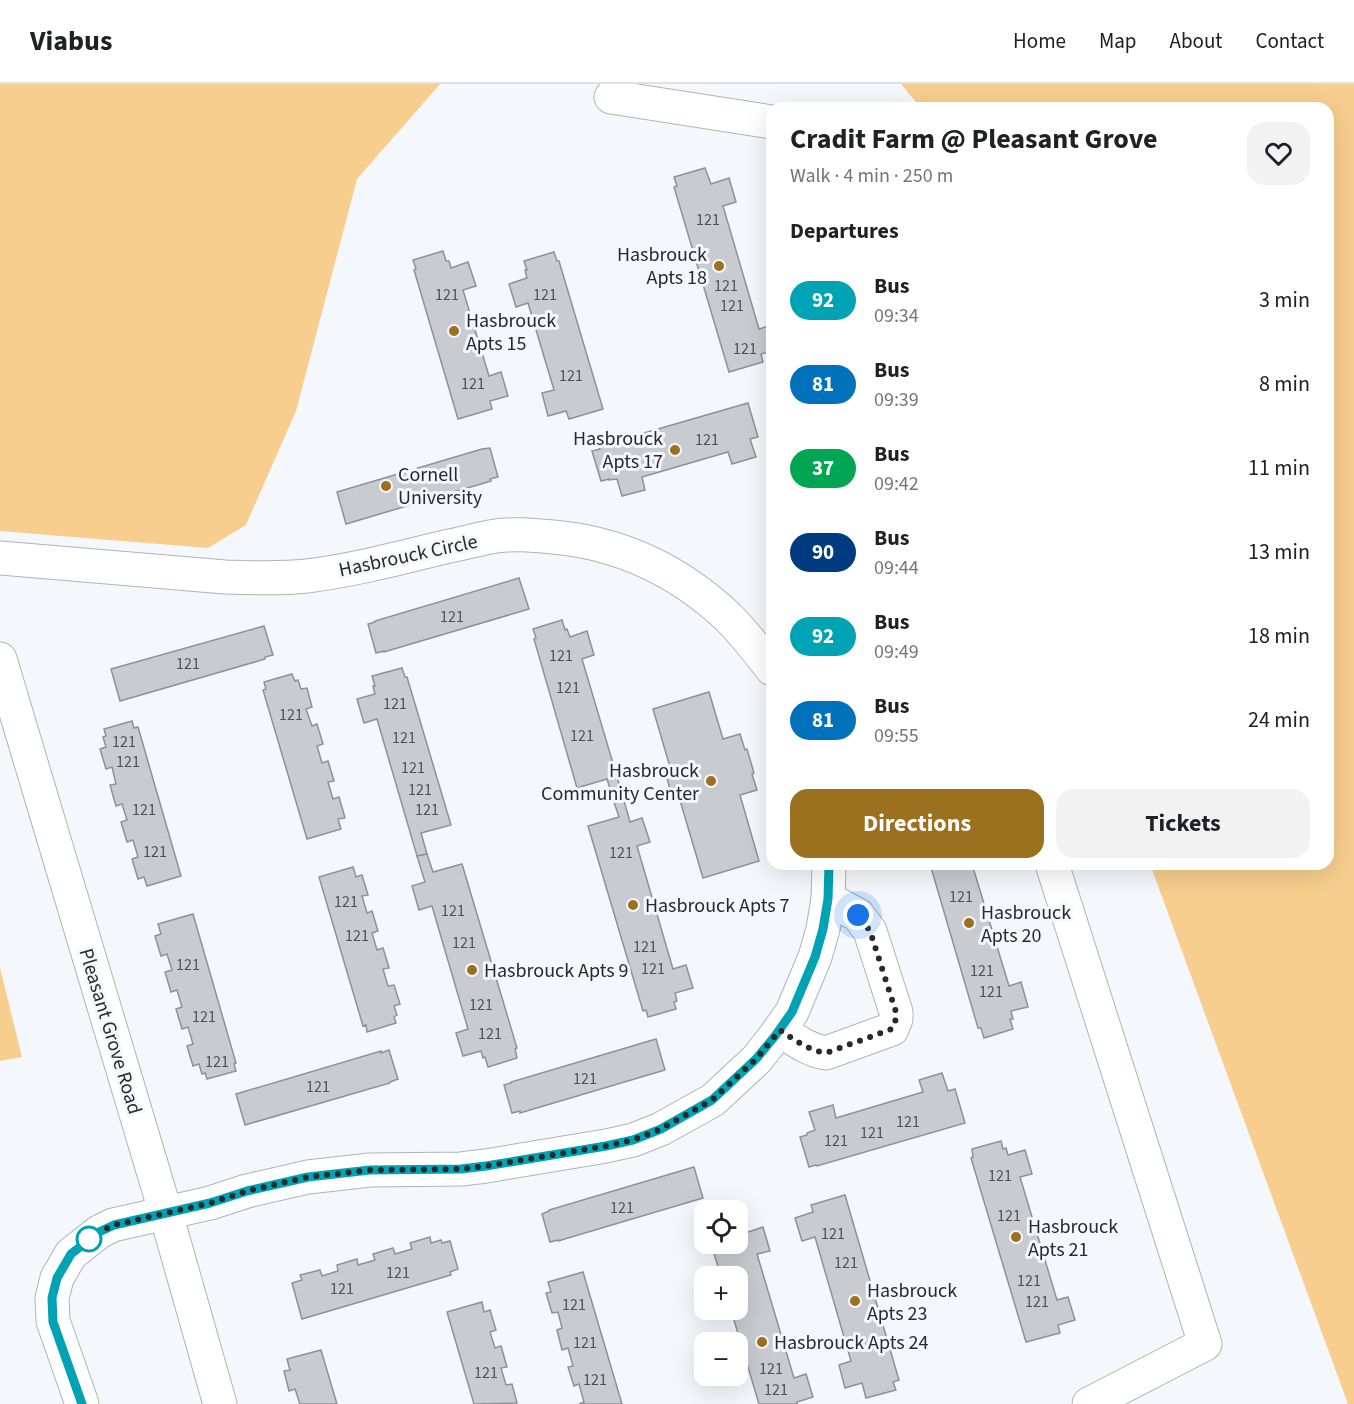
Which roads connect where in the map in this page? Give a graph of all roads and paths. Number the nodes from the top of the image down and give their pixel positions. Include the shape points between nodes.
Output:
1 (611, 97) dead end
2 (766, 121) edge
3 (0, 558) edge
4 (0, 659) edge
5 (766, 661) edge
6 (830, 870) edge
7 (1054, 870) edge
8 (828, 899) junction
9 (780, 1030) junction
10 (166, 1214) junction
11 (82, 1404) edge
12 (220, 1404) edge
13 (1089, 1404) edge

1 - 2 street
3 - 5 street, Hasbrouck Circle via 259,579 370,565 491,537 519,534 576,539 631,554 681,579 727,617
4 - 10 street, Pleasant Grove Road
6 - 8 street
7 - 13 street via 1205,1344
8 - 9 street via 815,957 792,1012
8 - 9 street via 858,915 870,931 896,1019 892,1029 826,1053 814,1051
9 - 10 street via 712,1100 633,1140 461,1169 370,1170 308,1177
10 - 11 street via 99,1232 71,1254 57,1278 52,1298 53,1322
10 - 12 street, Pleasant Grove Road

